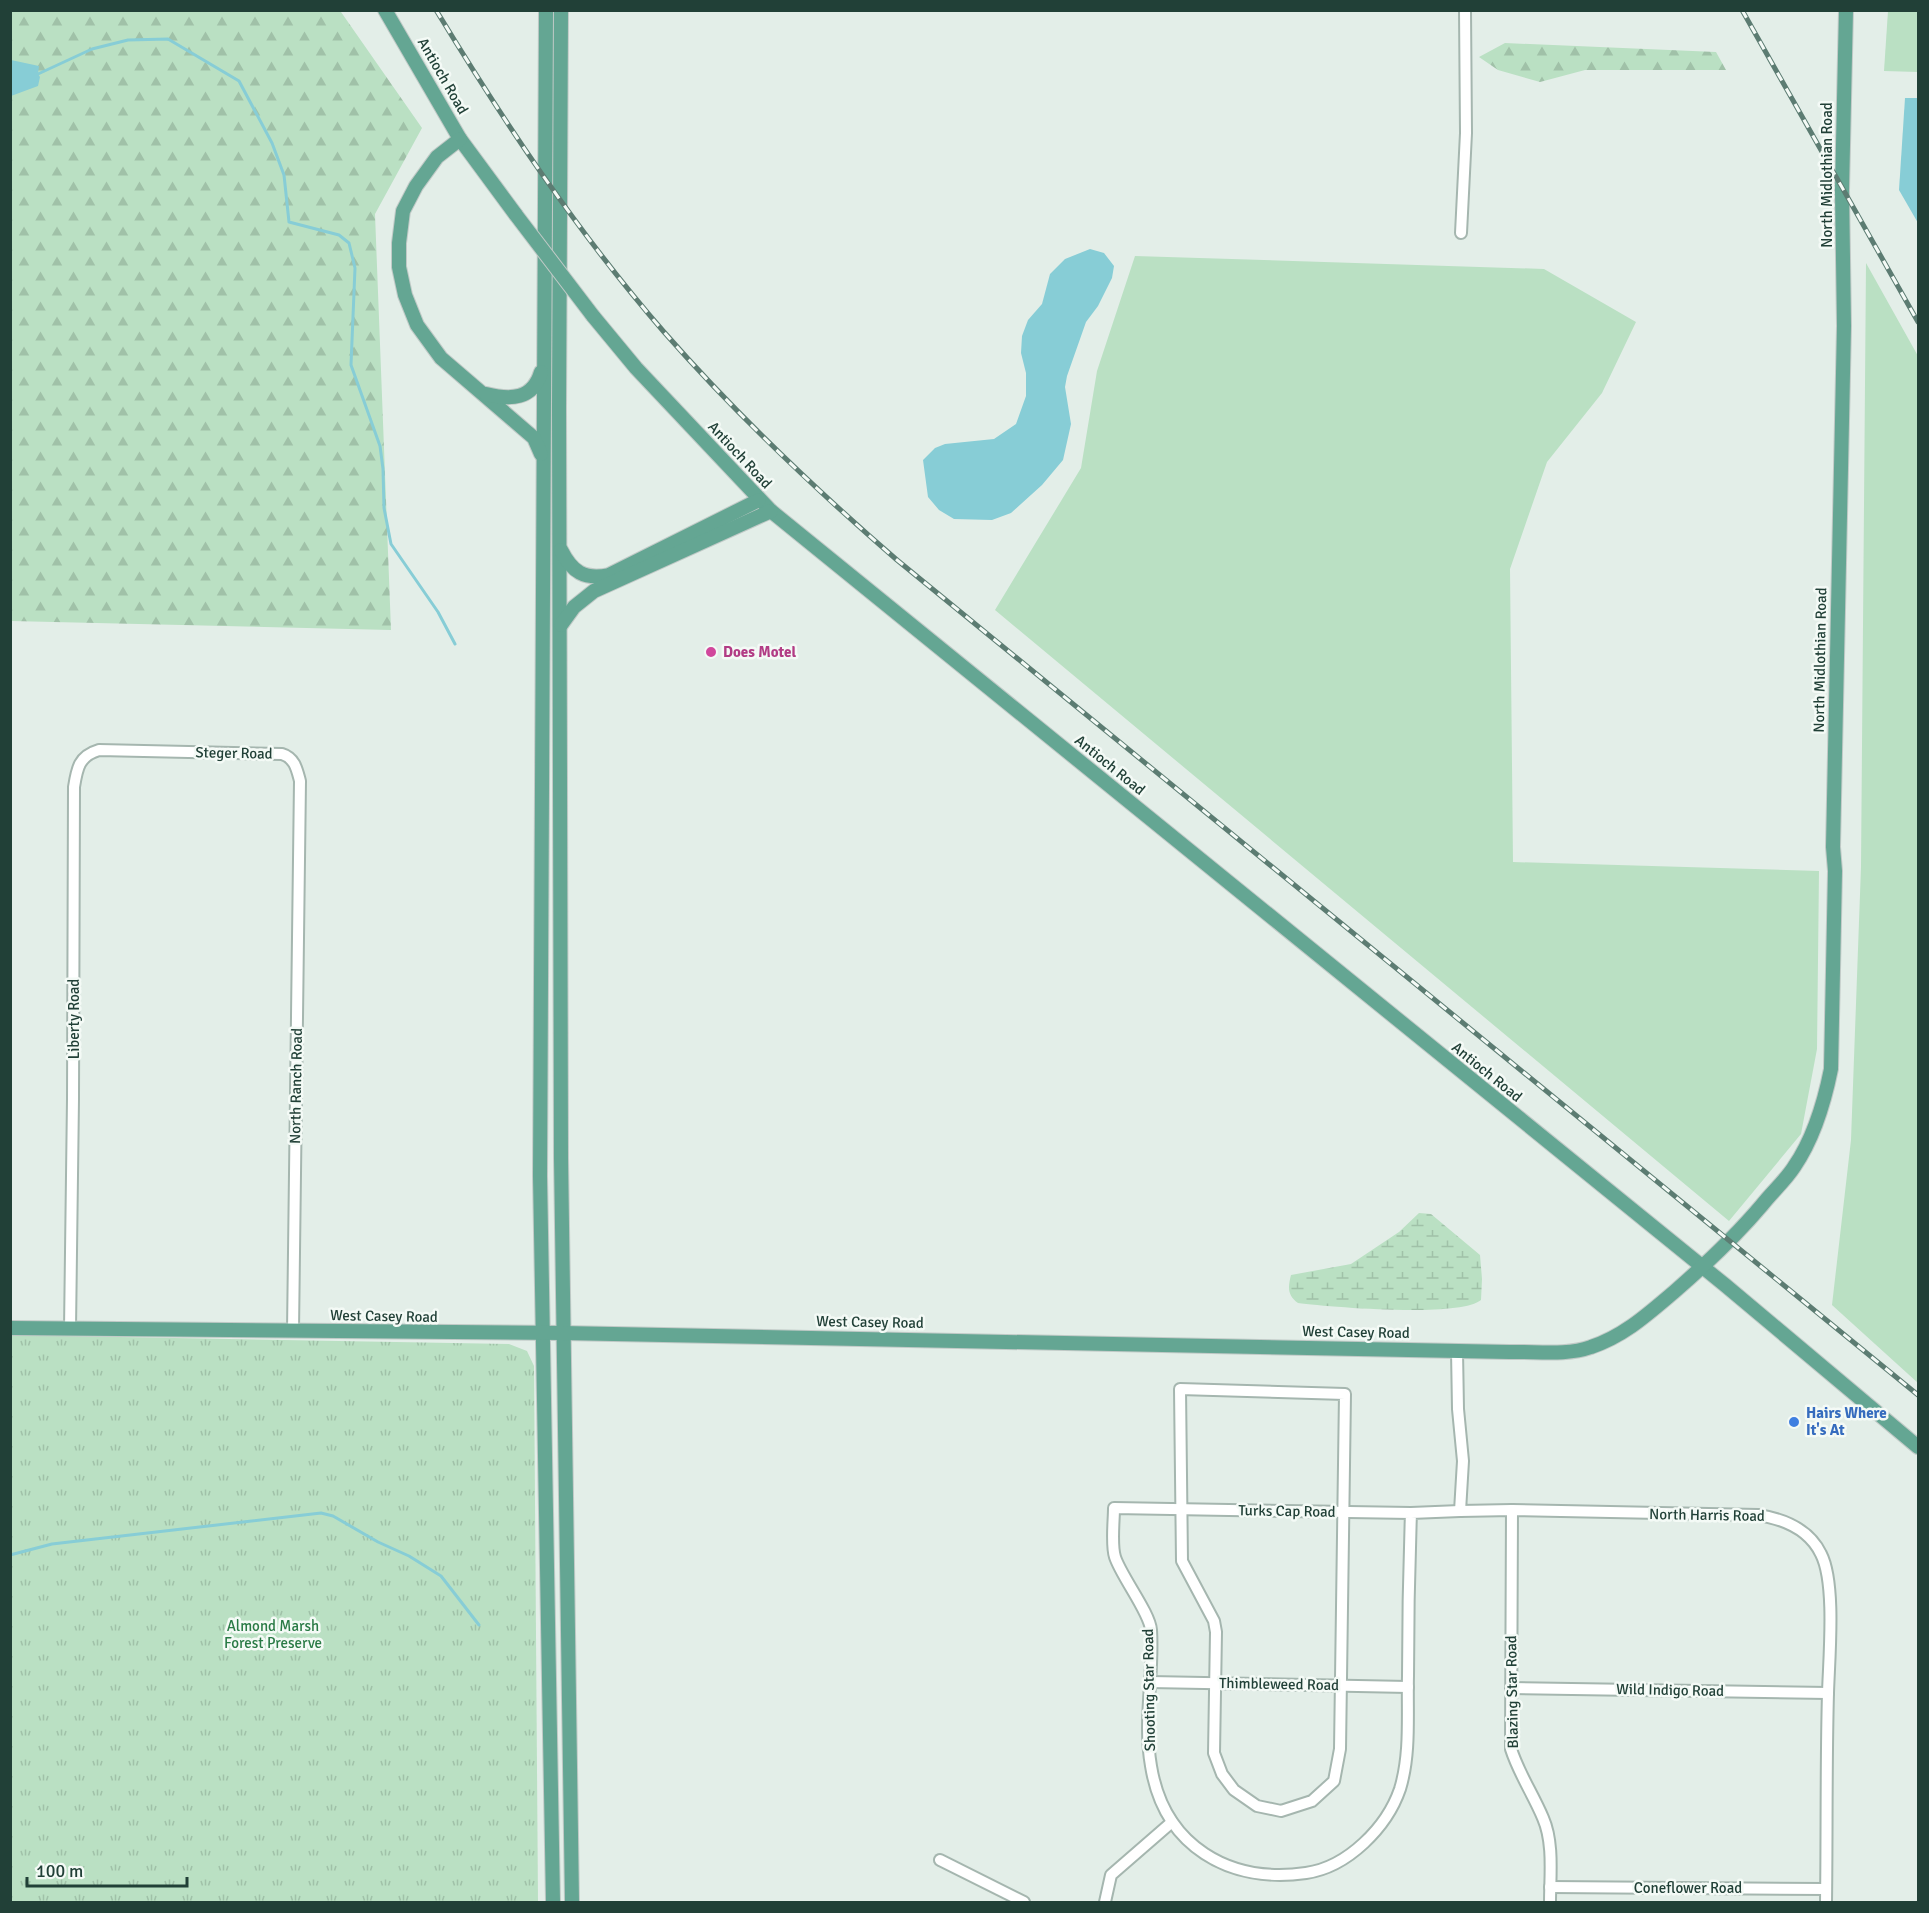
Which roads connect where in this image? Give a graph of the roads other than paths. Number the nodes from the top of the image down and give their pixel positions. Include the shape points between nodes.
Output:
1 (385, 10) edge
2 (546, 10) edge
3 (561, 10) edge
4 (1465, 10) edge
5 (1846, 10) edge
6 (460, 139) junction
7 (1461, 232) dead end
8 (544, 364) junction
9 (482, 392) junction
10 (543, 458) junction
11 (759, 500) junction
12 (771, 511) junction
13 (560, 548) junction
14 (561, 625) junction
15 (127, 751) joint
16 (299, 841) joint
17 (1702, 1267) junction
18 (10, 1328) edge
19 (70, 1329) junction
20 (293, 1331) junction
21 (563, 1333) junction
22 (544, 1334) junction
23 (1457, 1351) junction
24 (1918, 1447) edge
25 (1114, 1508) joint
26 (1182, 1509) junction
27 (1512, 1510) junction
28 (1345, 1511) junction
29 (1460, 1511) junction
30 (1411, 1513) junction
31 (1150, 1682) junction
32 (1215, 1683) junction
33 (1342, 1685) junction
34 (1408, 1687) junction
35 (1511, 1688) junction
36 (1828, 1693) junction
37 (1172, 1822) junction
38 (940, 1860) dead end
39 (1550, 1887) junction
40 (1826, 1889) junction
41 (553, 1902) edge
42 (572, 1902) edge
43 (1024, 1902) edge
44 (1105, 1902) edge
45 (1550, 1902) edge
46 (1826, 1902) edge

1 - 6 main road, Antioch Road
2 - 8 main road
3 - 13 main road
4 - 7 street via 1466,133
5 - 17 main road, North Midlothian Road via 1831,1069 1816,1125 1794,1167
6 - 9 main road via 438,156 403,211 399,267 417,325 441,358
6 - 11 main road, Antioch Road, bridge via 636,368
8 - 9 main road via 538,382 520,396 500,397
8 - 10 main road
9 - 10 main road via 534,438
10 - 22 main road via 540,1176
11 - 12 main road, Antioch Road
11 - 13 main road via 609,575 581,575 567,563
12 - 14 main road via 594,591 574,607
12 - 17 main road, Antioch Road
13 - 14 main road
14 - 21 main road
15 - 16 street, Steger Road via 287,755 296,765 300,781
15 - 19 street, Liberty Road via 91,753 81,760 74,787
16 - 20 street, North Ranch Road
17 - 23 main road, West Casey Road via 1633,1327 1589,1348
17 - 24 main road, Antioch Road
18 - 19 main road, West Casey Road
19 - 20 main road, West Casey Road
20 - 22 main road, West Casey Road
21 - 22 main road, West Casey Road
21 - 23 main road, West Casey Road
21 - 42 main road
22 - 41 main road
23 - 29 street via 1463,1461
25 - 26 street, Turks Cap Road
25 - 31 street, Shooting Star Road via 1114,1556 1152,1627
26 - 28 street, Turks Cap Road
26 - 28 street via 1180,1389 1345,1394
26 - 32 street via 1182,1561 1214,1621
27 - 29 street, North Harris Road
27 - 35 street, Blazing Star Road
27 - 36 street, North Harris Road via 1742,1514 1777,1517 1791,1523 1821,1553 1828,1574
28 - 30 street, Turks Cap Road
28 - 33 street
29 - 30 street, Turks Cap Road
30 - 34 street, Shooting Star Road
31 - 32 street, Thimbleweed Road
31 - 37 street, Shooting Star Road via 1150,1764 1158,1794
32 - 33 street, Thimbleweed Road
32 - 33 street via 1214,1753 1222,1774 1234,1790 1257,1806 1281,1811 1312,1801 1334,1781 1340,1749
33 - 34 street, Thimbleweed Road
34 - 37 street, Shooting Star Road via 1407,1749 1399,1790 1378,1828 1358,1849 1310,1872 1260,1875 1212,1860
35 - 36 street, Wild Indigo Road
35 - 39 street, Blazing Star Road via 1511,1749 1544,1820
36 - 40 street, North Harris Road
37 - 44 street via 1111,1875
38 - 43 street
39 - 40 street, Coneflower Road
39 - 45 street, Blazing Star Road
40 - 46 street, North Harris Road

